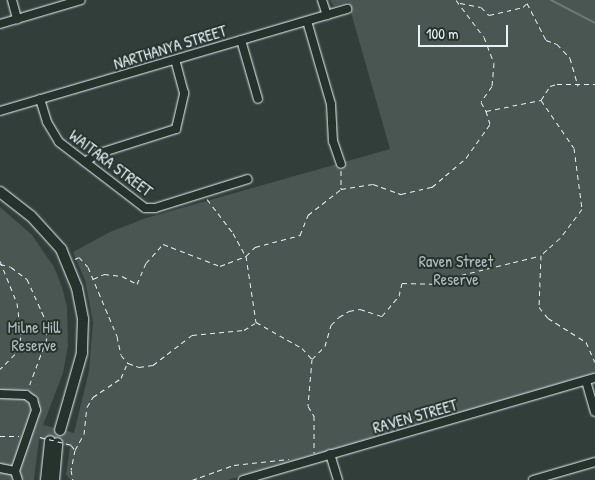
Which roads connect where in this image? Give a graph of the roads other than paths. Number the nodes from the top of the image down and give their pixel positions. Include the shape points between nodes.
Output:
1 (12, 0) edge
2 (81, 0) edge
3 (322, 0) edge
4 (347, 9) dead end
5 (327, 15) junction
6 (17, 19) junction
7 (307, 21) junction
8 (0, 24) edge
9 (241, 40) junction
10 (175, 60) junction
11 (258, 99) dead end
12 (40, 100) junction
13 (0, 111) edge
14 (85, 162) junction
15 (340, 164) road end
16 (248, 179) dead end
17 (0, 192) edge
18 (595, 378) edge
19 (586, 381) junction
20 (0, 394) edge
21 (595, 412) edge
22 (57, 429) tunnel mouth
23 (330, 454) junction
24 (595, 462) edge
25 (0, 468) edge
26 (15, 470) junction
27 (18, 480) edge
28 (46, 480) edge
29 (54, 480) edge
30 (243, 480) edge
31 (338, 480) edge
32 (533, 480) edge

1 - 6 street
2 - 6 street
3 - 5 street
4 - 5 street, NARTHANYA STREET
5 - 7 street, NARTHANYA STREET
6 - 8 street
7 - 9 street, NARTHANYA STREET
7 - 15 street via 331,104 333,141
9 - 10 street, NARTHANYA STREET
9 - 11 street
10 - 12 street, NARTHANYA STREET
10 - 14 street via 184,93 176,129 97,154
12 - 13 street, NARTHANYA STREET
12 - 14 street, WAITARA STREET via 47,122 59,142
14 - 16 street, WAITARA STREET via 149,209
17 - 22 main road via 26,212 61,249 70,268 83,319 80,362
18 - 19 street, RAVEN STREET
19 - 21 street
19 - 23 street, RAVEN STREET
20 - 26 street via 26,395 33,400 36,410
23 - 30 street, RAVEN STREET
23 - 31 street
24 - 32 street
25 - 26 street
26 - 27 street
28 - 29 main road via 49,441

